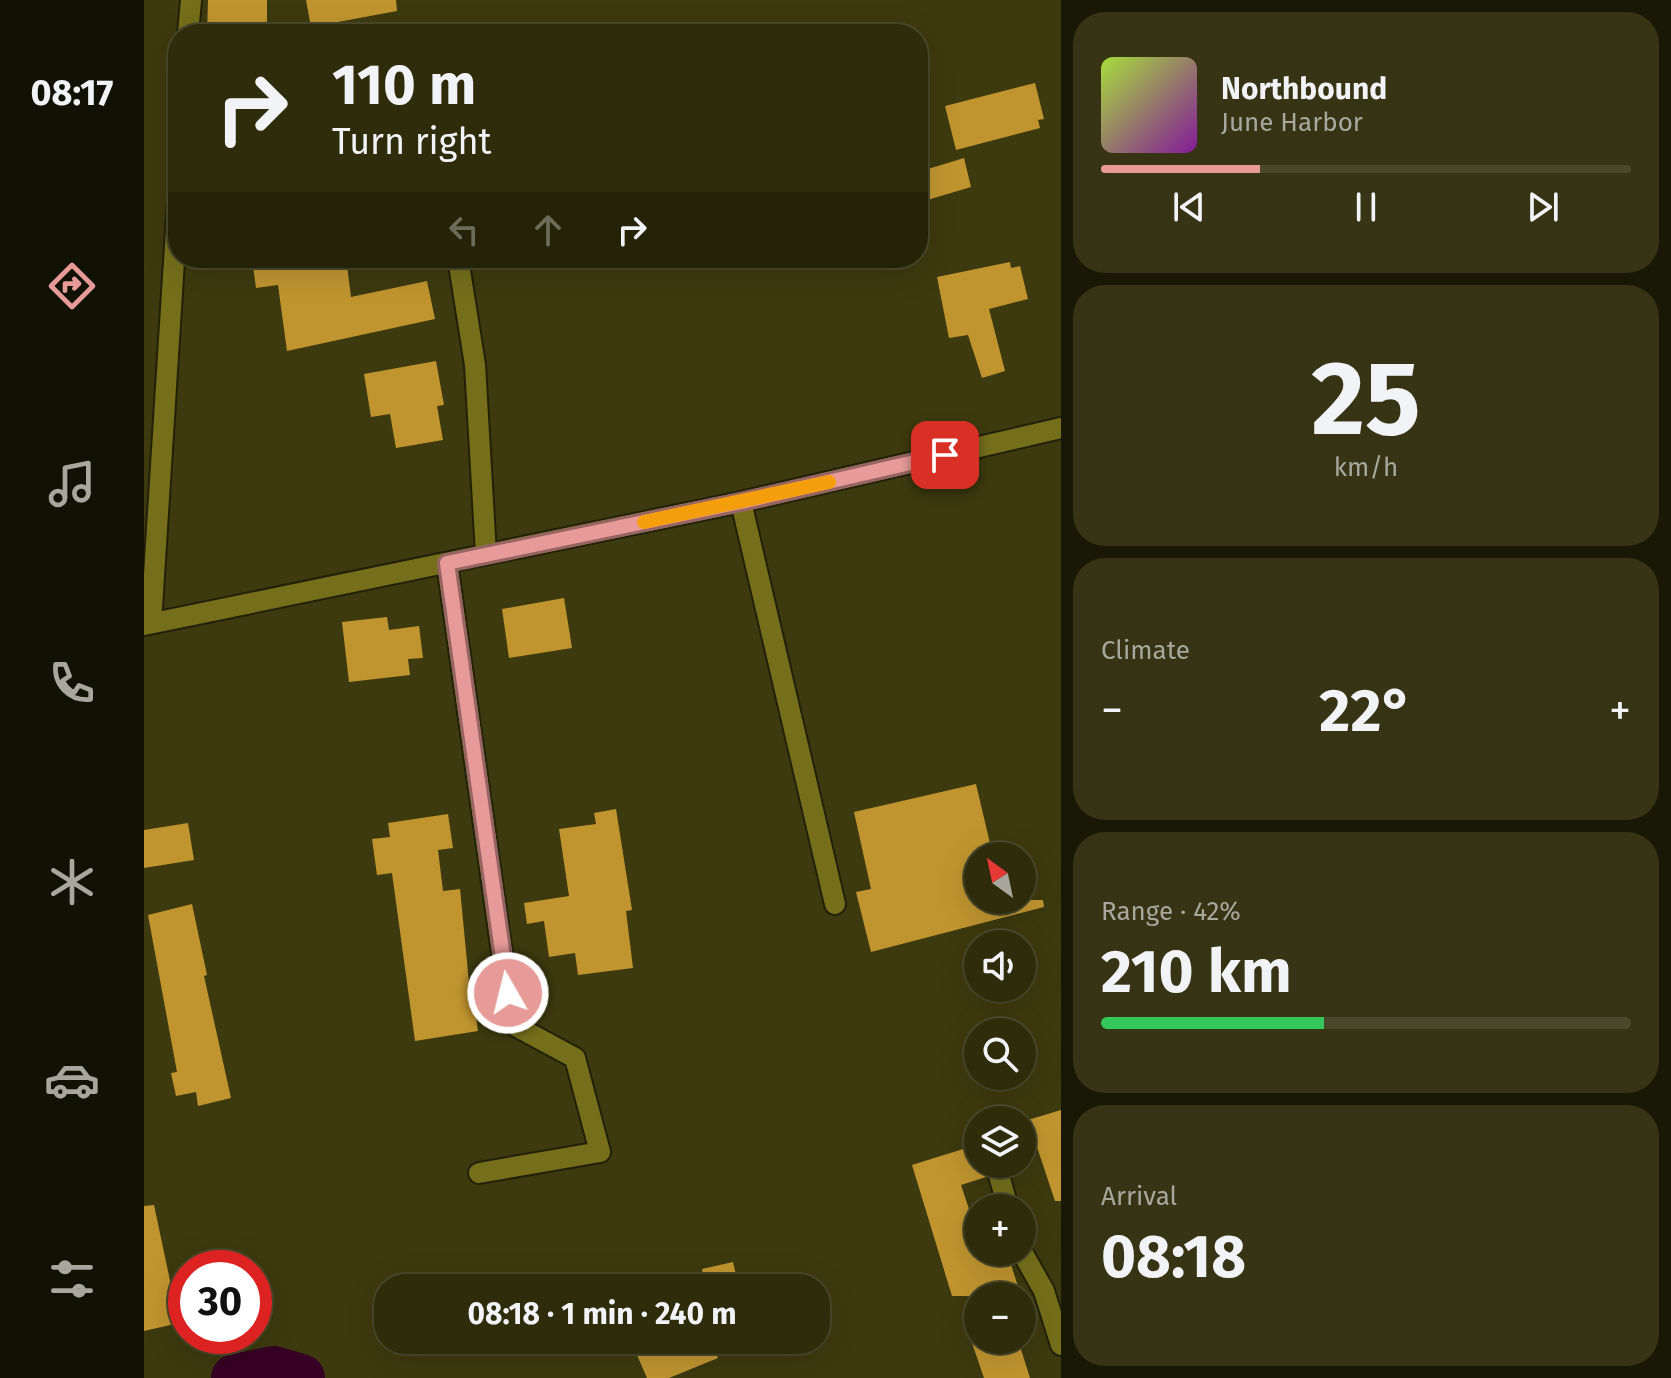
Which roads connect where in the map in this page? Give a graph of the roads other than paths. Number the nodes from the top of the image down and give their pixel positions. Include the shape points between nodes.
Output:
1 (191, 0) edge
2 (189, 24) edge
3 (173, 268) edge
4 (460, 268) edge
5 (1061, 428) edge
6 (741, 502) junction
7 (486, 554) junction
8 (447, 563) junction
9 (147, 624) edge
10 (835, 904) dead end
11 (479, 1173) dead end
12 (1030, 1266) edge
13 (1061, 1345) edge

1 - 2 street
3 - 9 street
4 - 7 street via 475,365
5 - 6 street
6 - 7 street
6 - 10 street
7 - 8 street
8 - 9 street
8 - 11 street via 512,1024 575,1058 600,1152
12 - 13 street

